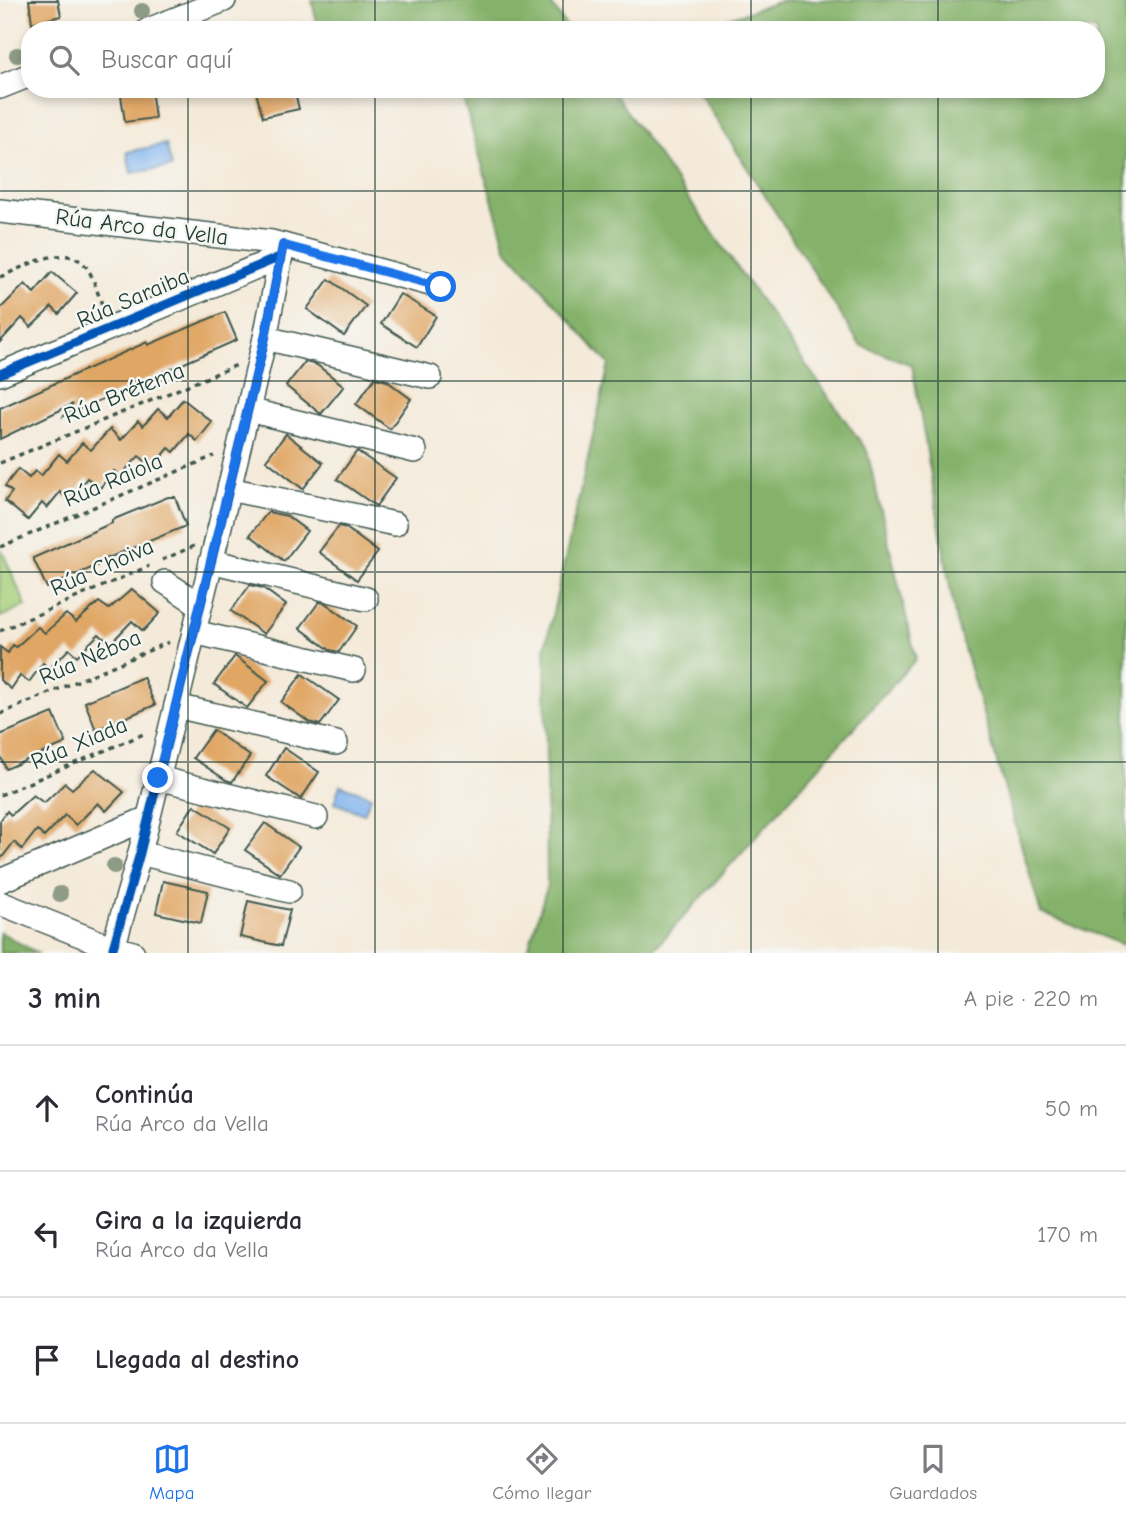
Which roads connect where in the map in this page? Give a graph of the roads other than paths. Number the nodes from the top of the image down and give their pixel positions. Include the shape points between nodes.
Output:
1 (224, 0) edge
2 (171, 21) edge
3 (21, 79) edge
4 (0, 87) edge
5 (0, 211) edge
6 (282, 251) junction
7 (441, 287) dead end
8 (263, 347) junction
9 (0, 374) edge
10 (430, 377) dead end
11 (248, 410) junction
12 (415, 451) dead end
13 (229, 489) junction
14 (395, 524) dead end
15 (211, 561) junction
16 (165, 582) dead end
17 (366, 599) dead end
18 (200, 605) junction
19 (194, 632) junction
20 (354, 670) dead end
21 (173, 714) junction
22 (336, 743) dead end
23 (158, 778) junction
24 (148, 817) junction
25 (316, 817) dead end
26 (140, 853) junction
27 (0, 881) edge
28 (289, 891) dead end
29 (0, 903) edge
30 (123, 951) edge

1 - 2 street
3 - 4 street
5 - 6 street, Rúa Arco da Vella
6 - 7 street, Rúa Arco da Vella
6 - 8 street
6 - 9 street, Rúa Saraiba
8 - 10 street
8 - 11 street
11 - 12 street
11 - 13 street
13 - 14 street
13 - 15 street
15 - 17 street
15 - 18 street
16 - 18 street
18 - 19 street
19 - 20 street
19 - 21 street
21 - 22 street
21 - 23 street
23 - 24 street
23 - 25 street
24 - 26 street
24 - 27 street
26 - 28 street
26 - 30 street
29 - 30 street

